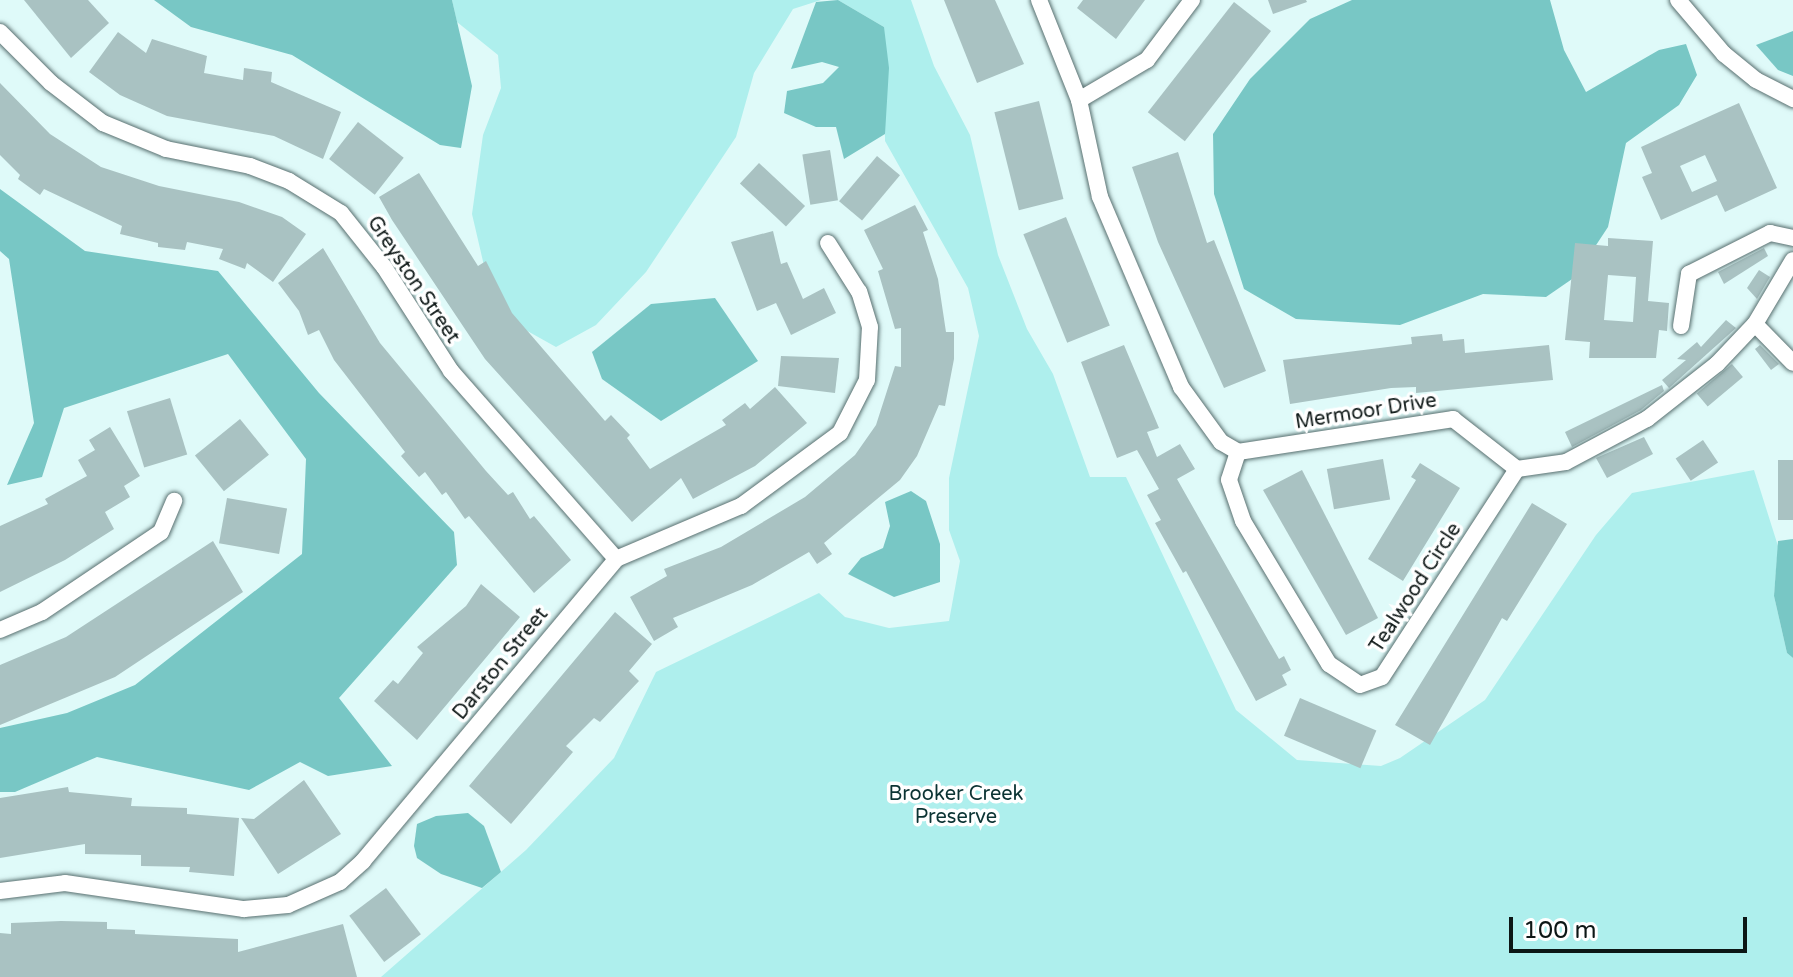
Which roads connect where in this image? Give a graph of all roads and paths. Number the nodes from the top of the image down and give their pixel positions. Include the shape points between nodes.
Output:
1 (1039, 0) edge
2 (1192, 0) edge
3 (1678, 0) edge
4 (0, 32) edge
5 (1793, 99) edge
6 (1079, 100) junction
7 (1793, 238) edge
8 (828, 243) dead end
9 (1793, 260) edge
10 (1755, 324) junction
11 (1681, 326) dead end
12 (1790, 353) edge
13 (1238, 452) junction
14 (1517, 469) junction
15 (174, 501) dead end
16 (616, 559) junction
17 (0, 630) edge
18 (0, 891) edge

1 - 6 street
2 - 6 street via 1147,60
3 - 5 street via 1724,54 1756,80
4 - 16 street, Greyston Street via 51,83 103,123 166,149 250,166 289,181 341,213 384,267 451,371
6 - 13 street via 1100,197 1181,387 1221,442
7 - 11 street via 1770,233 1689,274
8 - 16 street, Darston Street via 859,292 870,327 867,380 840,433 763,493
9 - 10 street
10 - 12 street
10 - 14 street via 1717,364 1647,419 1566,462
13 - 14 street, Mermoor Drive via 1453,419
13 - 14 street, Tealwood Circle via 1229,480 1243,521 1329,664 1360,685 1382,677
15 - 17 street via 161,532 42,612
16 - 18 street, Darston Street via 363,861 324,893 288,905 244,909 65,883

